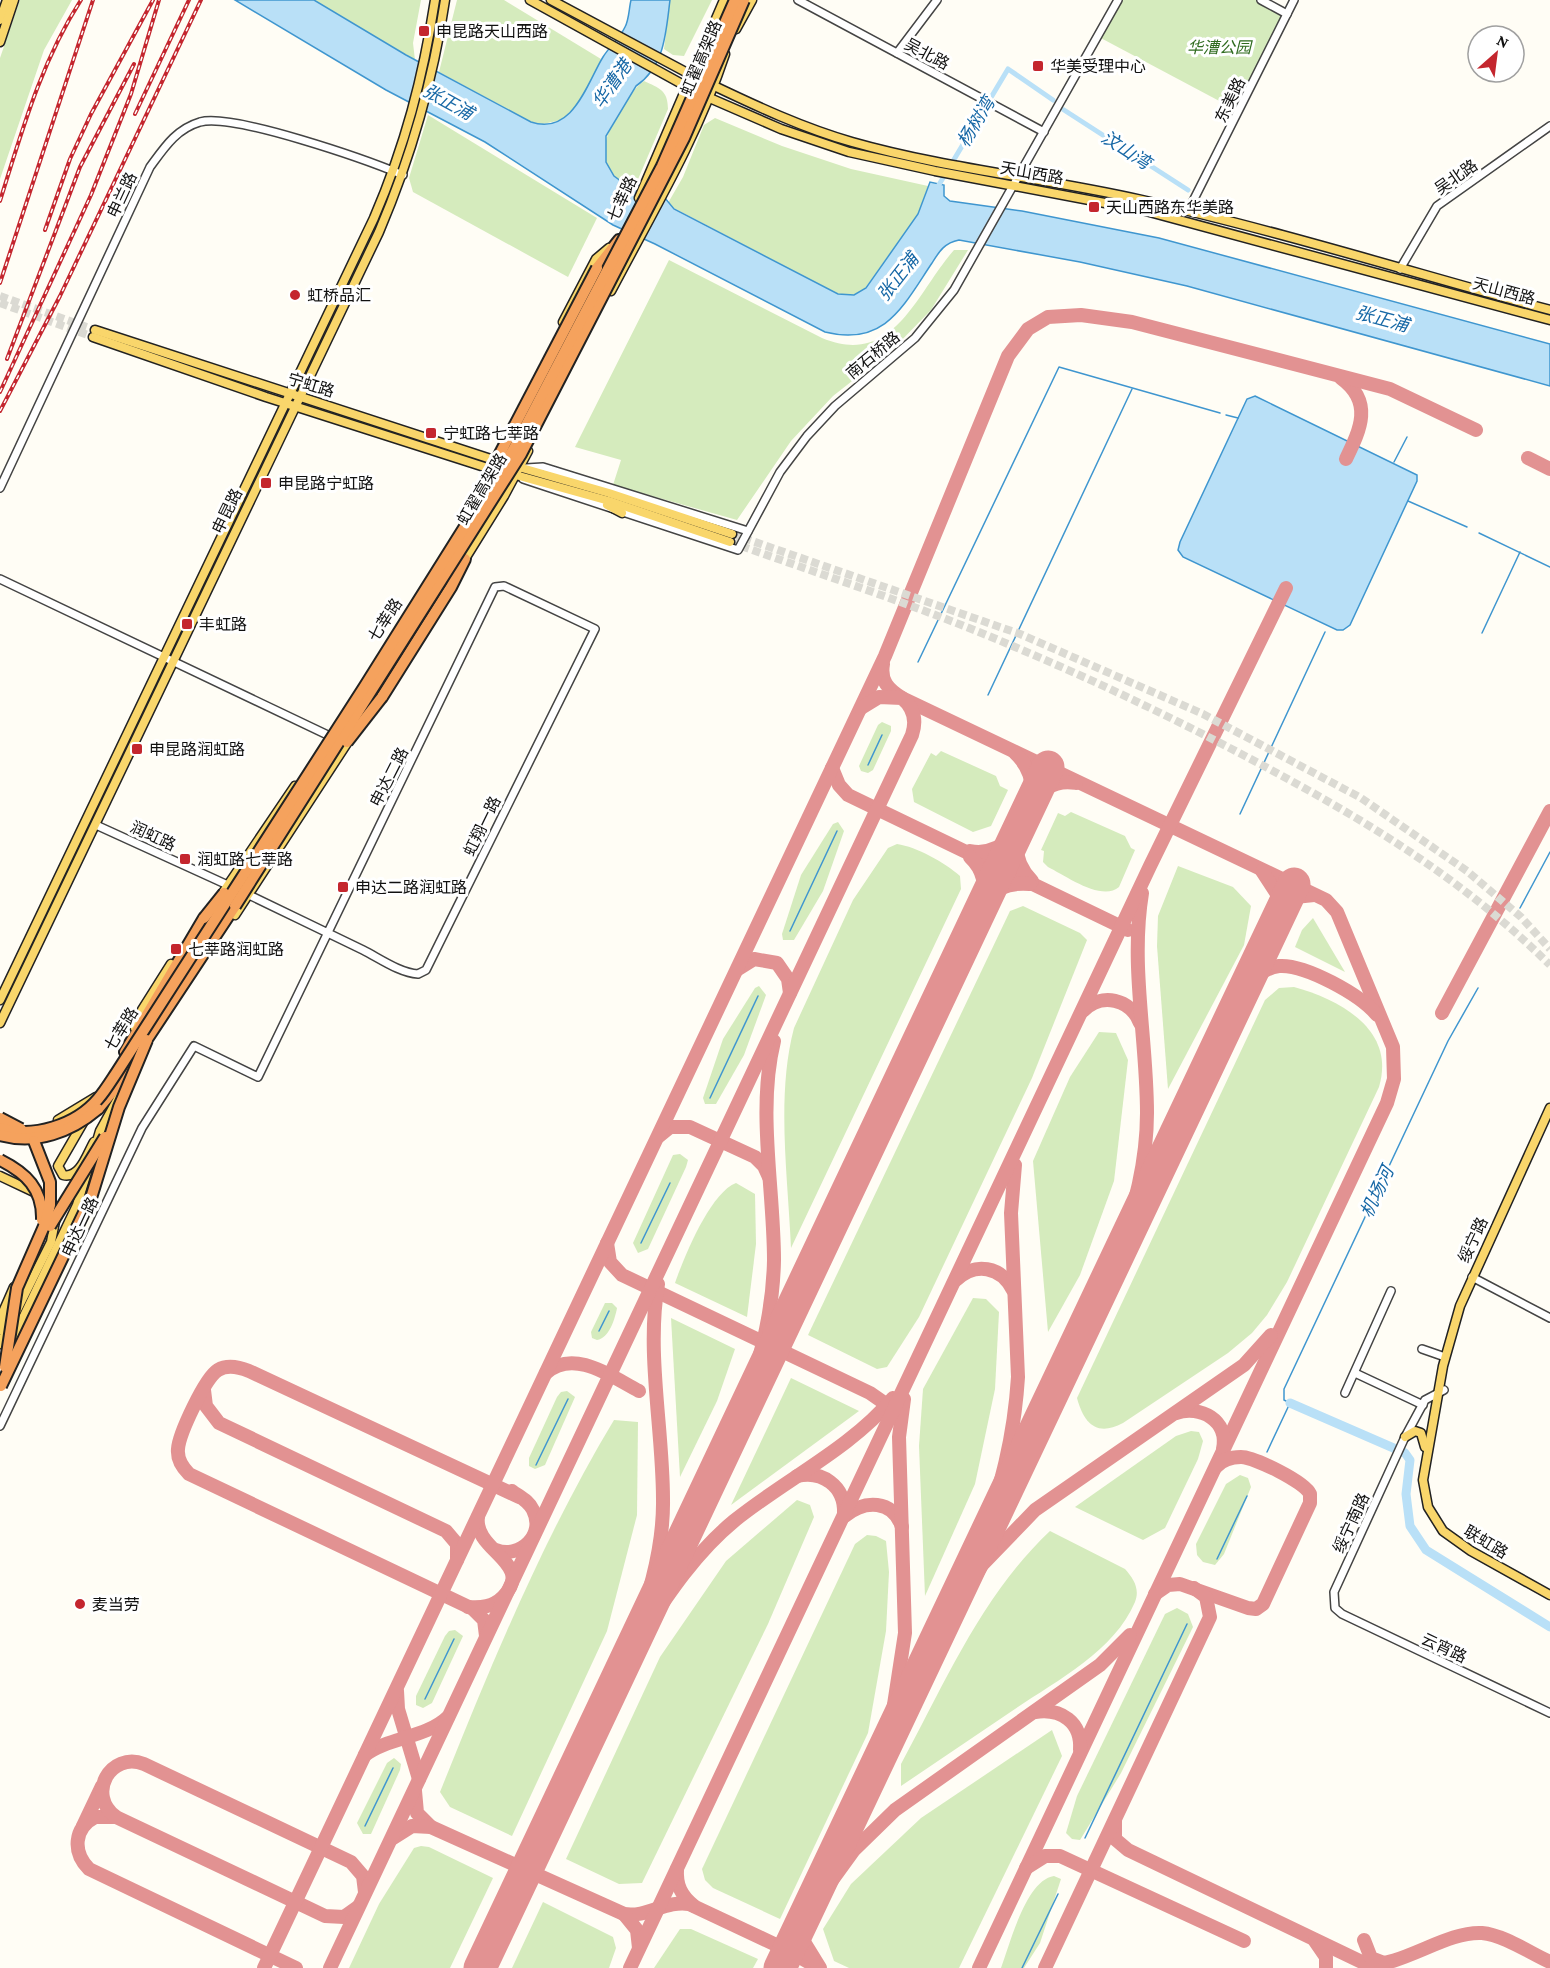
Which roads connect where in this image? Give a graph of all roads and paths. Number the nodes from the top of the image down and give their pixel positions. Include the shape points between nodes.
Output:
1 (7, 0) edge
2 (14, 0) edge
3 (435, 0) edge
4 (444, 0) edge
5 (530, 0) edge
6 (551, 0) edge
7 (724, 0) edge
8 (735, 0) edge
9 (744, 0) edge
10 (751, 0) edge
11 (798, 0) edge
12 (937, 0) edge
13 (1118, 0) edge
14 (1261, 0) edge
15 (1294, 0) edge
16 (1287, 14) junction
17 (0, 20) edge
18 (724, 39) junction
19 (0, 42) edge
20 (897, 53) junction
21 (429, 64) junction
22 (691, 75) junction
23 (714, 86) junction
24 (686, 87) junction
25 (710, 98) junction
26 (418, 112) junction
27 (1550, 126) edge
28 (1044, 132) junction
29 (394, 171) junction
30 (403, 175) junction
31 (1019, 175) junction
32 (1014, 185) junction
33 (1188, 212) junction
34 (620, 237) junction
35 (1400, 269) junction
36 (1494, 300) junction
37 (1550, 310) edge
38 (1550, 320) edge
39 (290, 394) junction
40 (301, 397) junction
41 (286, 403) junction
42 (296, 406) junction
43 (493, 460) junction
44 (501, 467) junction
45 (518, 471) junction
46 (0, 488) edge
47 (592, 495) junction
48 (622, 513) junction
49 (747, 531) junction
50 (454, 544) junction
51 (738, 550) joint
52 (465, 560) junction
53 (0, 579) edge
54 (594, 629) joint
55 (169, 659) junction
56 (329, 735) junction
57 (346, 744) junction
58 (321, 772) junction
59 (86, 822) junction
60 (96, 825) junction
61 (261, 846) junction
62 (228, 885) junction
63 (249, 895) junction
64 (328, 933) junction
65 (0, 1000) edge
66 (0, 1023) edge
67 (147, 1040) junction
68 (194, 1046) joint
69 (124, 1053) junction
70 (98, 1095) junction
71 (119, 1107) junction
72 (1550, 1108) edge
73 (1550, 1120) edge
74 (0, 1128) edge
75 (100, 1131) junction
76 (34, 1141) junction
77 (1, 1161) edge
78 (0, 1176) edge
79 (10, 1180) junction
80 (50, 1226) junction
81 (38, 1238) junction
82 (1474, 1279) junction
83 (23, 1287) joint
84 (1391, 1291) dead end
85 (1550, 1318) edge
86 (3, 1320) edge
87 (0, 1330) edge
88 (0, 1343) edge
89 (1422, 1349) dead end
90 (1445, 1358) junction
91 (0, 1367) edge
92 (1355, 1373) junction
93 (0, 1386) edge
94 (1441, 1390) junction
95 (1345, 1393) dead end
96 (1423, 1405) junction
97 (0, 1426) edge
98 (1405, 1437) junction
99 (1424, 1467) junction
100 (1550, 1589) edge
101 (1550, 1595) edge
102 (1333, 1600) joint
103 (1550, 1713) edge

1 - 17 main road
2 - 19 main road
3 - 21 main road, 申昆路
4 - 21 main road, 申昆路
5 - 24 main road, 天山西路
6 - 22 main road, 天山西路
7 - 22 main road, 七莘路
8 - 50 highway, 虹翟高架路, bridge via 677,135 549,383 513,450
9 - 18 highway, 虹翟高架路, bridge
10 - 18 highway, bridge
10 - 23 main road, 七莘路
11 - 20 street, 吴北路
12 - 20 street
13 - 28 street, 南石桥路
14 - 16 street
15 - 16 street, 东美路
16 - 33 street, 东美路
18 - 58 highway, 虹翟高架路, bridge via 684,138 521,454
20 - 28 street, 吴北路
21 - 26 main road, 申昆路
22 - 23 main road, 天山西路
22 - 24 main road, 七莘路
23 - 25 main road, 七莘路
23 - 31 main road, 天山西路 via 833,136 886,151
24 - 25 main road, 天山西路
24 - 34 main road, 七莘路, bridge
25 - 32 main road, 天山西路 via 820,143 874,159
25 - 45 main road, 七莘路 via 683,159
26 - 29 main road, 申昆路
26 - 30 main road, 申昆路
27 - 35 street, 吴北路 via 1437,206
28 - 31 street, 南石桥路
29 - 30 street, 申兰路
29 - 39 main road, 申昆路
29 - 46 street, 申兰路 via 273,132 223,121 200,122 175,134 150,167
30 - 40 main road, 申昆路
31 - 32 street, 南石桥路
31 - 33 main road, 天山西路
32 - 36 main road, 天山西路 via 1214,227
32 - 49 street, 南石桥路 via 954,290 896,355 835,406 800,444
33 - 35 main road, 天山西路
34 - 43 main road via 596,259
34 - 44 main road, 七莘路
34 - 50 highway, bridge via 597,268
35 - 36 main road, 天山西路
36 - 37 main road, 天山西路
36 - 38 main road, 天山西路
39 - 40 main road, 宁虹路
39 - 41 main road, 申昆路
39 - 41 main road, 宁虹路 via 94,334
40 - 42 main road, 申昆路
40 - 43 main road, 宁虹路
41 - 42 main road, 宁虹路
41 - 55 main road, 申昆路
42 - 44 main road, 宁虹路
42 - 55 main road, 申昆路
43 - 44 main road, 宁虹路
44 - 45 main road, 宁虹路
44 - 56 main road, 七莘路
45 - 47 main road, 宁虹路
45 - 47 main road, 宁虹路 via 609,493 731,538
45 - 48 street, 宁虹路 via 531,484
45 - 49 street, 宁虹路 via 543,467
45 - 52 main road, 七莘路
47 - 48 main road
48 - 51 street, 宁虹路
49 - 51 street, 南石桥路
50 - 61 highway, 虹翟高架路, bridge
52 - 57 main road, 七莘路
52 - 58 highway, bridge via 382,697
53 - 55 street
54 - 64 street, 虹翔一路 via 426,970 412,974
54 - 64 street, 申达二路 via 504,586 495,587
55 - 56 street
55 - 59 main road, 申昆路
55 - 60 main road, 申昆路
56 - 57 street
56 - 62 main road, 七莘路
57 - 63 main road, 七莘路
58 - 67 highway, 虹翟高架路, bridge
59 - 60 main road
59 - 65 main road, 申昆路
60 - 62 street, 润虹路
60 - 66 main road, 申昆路
61 - 69 highway, bridge via 204,918
61 - 74 highway, bridge via 98,1100 60,1126 36,1131
62 - 63 street, 润虹路
62 - 69 main road, 七莘路 via 202,914 142,1010
63 - 64 street, 润虹路
63 - 75 main road, 七莘路 via 129,1077
64 - 68 street, 申达二路 via 258,1077
67 - 71 highway, bridge
67 - 74 highway, bridge via 112,1092 84,1121 46,1137 24,1138
68 - 97 street, 申达一路 via 142,1128
69 - 70 main road, 七莘路
70 - 74 main road via 42,1127 21,1131
70 - 75 main road, 七莘路 via 58,1166 63,1175 76,1174
71 - 80 highway, bridge via 101,1147
71 - 93 highway, bridge via 91,1198
72 - 82 main road, 绥宁路
73 - 82 main road, 绥宁路
74 - 76 highway, bridge via 21,1128
75 - 91 main road, 七莘路 via 77,1205
76 - 80 highway, bridge via 49,1159 57,1183
76 - 81 highway, bridge via 50,1182 50,1205
77 - 81 highway, bridge via 27,1176 36,1188 42,1218
78 - 79 main road
79 - 86 main road via 36,1203 41,1221
79 - 88 main road via 35,1192 50,1205 56,1215 56,1228
80 - 83 highway
81 - 93 highway, bridge via 17,1288
82 - 85 street
82 - 90 main road, 绥宁路
82 - 94 main road, 绥宁路
83 - 86 main road
84 - 92 street
86 - 87 main road
86 - 88 main road
89 - 90 street
90 - 94 main road, 绥宁路
92 - 95 street
92 - 96 street
94 - 96 street, 绥宁南路
94 - 99 main road, 联虹路
94 - 100 main road, 联虹路 via 1428,1480 1438,1517 1459,1538
96 - 98 street, 绥宁南路
98 - 99 main road via 1415,1431 1424,1437
98 - 102 street, 绥宁南路
99 - 101 main road, 联虹路 via 1424,1494 1443,1531
102 - 103 street, 云宵路 via 1342,1614

